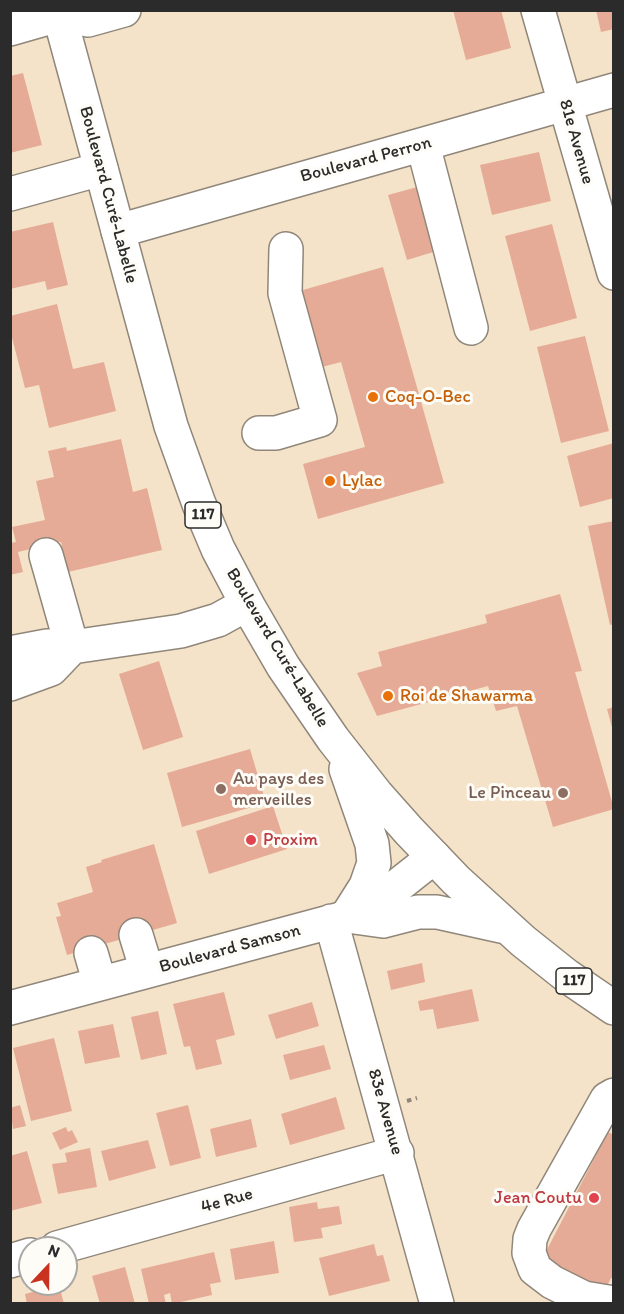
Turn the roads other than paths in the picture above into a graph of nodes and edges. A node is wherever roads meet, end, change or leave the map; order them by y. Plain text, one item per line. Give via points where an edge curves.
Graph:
1 (124, 10) edge
2 (538, 10) edge
3 (59, 13) edge
4 (10, 28) edge
5 (614, 90) edge
6 (565, 104) junction
7 (423, 145) junction
8 (101, 169) junction
9 (10, 194) edge
10 (118, 231) junction
11 (286, 249) dead end
12 (614, 273) edge
13 (471, 328) dead end
14 (259, 433) dead end
15 (46, 555) dead end
16 (246, 604) junction
17 (72, 647) junction
18 (10, 653) edge
19 (10, 684) edge
20 (339, 747) junction
21 (434, 857) junction
22 (339, 919) junction
23 (507, 927) junction
24 (136, 935) dead end
25 (147, 971) junction
26 (10, 1008) edge
27 (614, 1008) edge
28 (614, 1095) edge
29 (397, 1153) junction
30 (78, 1242) edge
31 (614, 1303) edge
32 (437, 1304) edge

1 - 3 street via 88,20
2 - 6 street, 81e Avenue
3 - 4 street
3 - 8 street, Boulevard Curé-Labelle / 117
5 - 6 street, Boulevard Perron
6 - 7 street, Boulevard Perron
6 - 12 street, 81e Avenue
7 - 10 street, Boulevard Perron
7 - 13 street
8 - 9 street
8 - 10 street, Boulevard Curé-Labelle / 117
10 - 16 street, Boulevard Curé-Labelle / 117 via 184,468
11 - 14 street via 285,293 320,420 276,433
15 - 17 street
16 - 17 street via 218,620 181,631
16 - 20 street, Boulevard Curé-Labelle / 117
17 - 18 street via 47,646
17 - 19 street via 51,669
20 - 21 street, Boulevard Curé-Labelle / 117
20 - 22 street via 374,856 371,878
21 - 22 street, Boulevard Samson via 382,898
21 - 23 street, Boulevard Curé-Labelle / 117
22 - 23 street via 383,921 418,912 437,912
22 - 25 street, Boulevard Samson
22 - 29 street, 83e Avenue
23 - 27 street, Boulevard Curé-Labelle / 117
24 - 25 street
25 - 26 street, Boulevard Samson via 95,968
28 - 31 street via 607,1099 534,1229 529,1252 535,1269 552,1282 584,1298
29 - 30 street, 4e Rue
29 - 32 street, 83e Avenue

